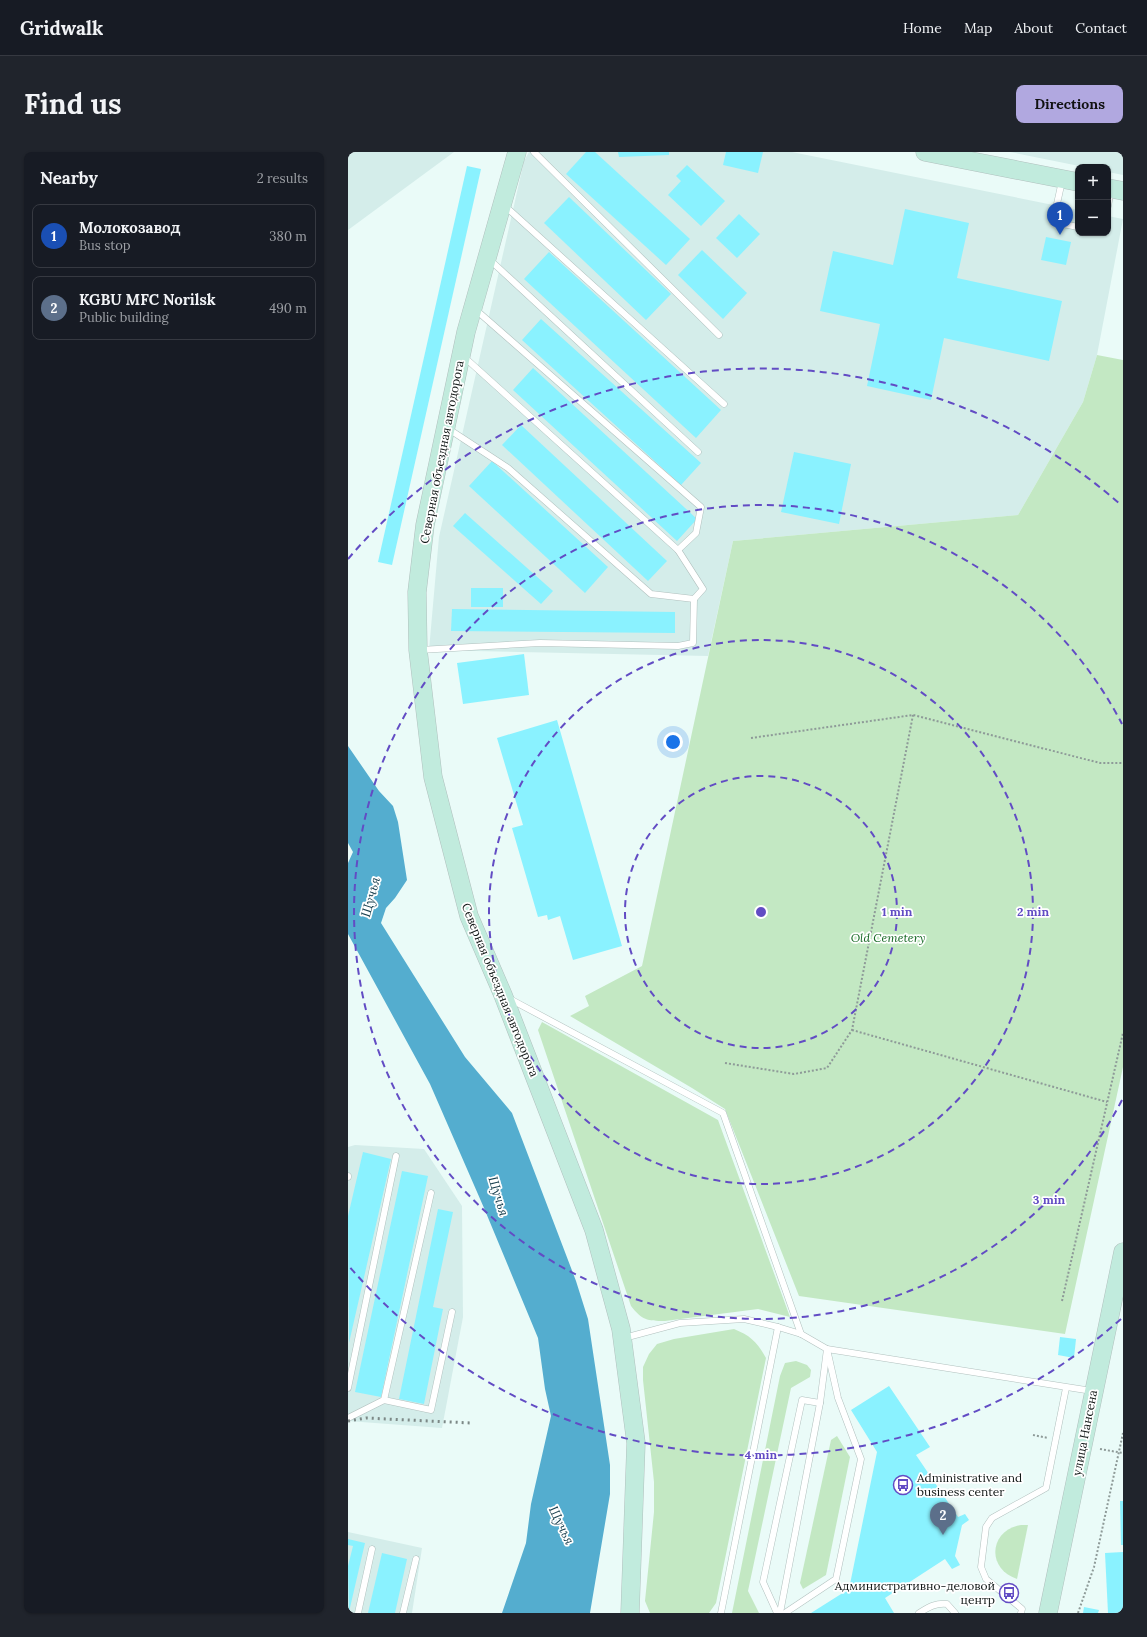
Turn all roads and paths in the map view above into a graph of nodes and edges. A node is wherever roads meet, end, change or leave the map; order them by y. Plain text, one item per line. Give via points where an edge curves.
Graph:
1 (517, 152) edge
2 (534, 152) edge
3 (925, 152) edge
4 (1070, 181) edge
5 (502, 204) junction
6 (1075, 226) edge
7 (487, 258) junction
8 (473, 307) junction
9 (719, 335) dead end
10 (461, 354) junction
11 (724, 404) dead end
12 (446, 427) junction
13 (698, 452) dead end
14 (678, 550) junction
15 (694, 599) junction
16 (418, 650) junction
17 (913, 715) junction
18 (750, 738) dead end
19 (1123, 763) edge
20 (503, 995) junction
21 (852, 1030) junction
22 (1123, 1033) edge
23 (725, 1063) dead end
24 (1107, 1102) junction
25 (396, 1156) dead end
26 (431, 1193) dead end
27 (1123, 1252) edge
28 (1062, 1302) dead end
29 (452, 1312) dead end
30 (778, 1327) junction
31 (801, 1334) junction
32 (622, 1338) junction
33 (827, 1349) junction
34 (348, 1388) edge
35 (1066, 1388) junction
36 (1093, 1392) junction
37 (384, 1400) junction
38 (820, 1403) junction
39 (348, 1418) edge
40 (1123, 1433) edge
41 (1100, 1449) dead end
42 (1119, 1453) junction
43 (1123, 1454) edge
44 (372, 1549) dead end
45 (416, 1559) dead end
46 (358, 1613) edge
47 (403, 1613) edge
48 (630, 1613) edge
49 (721, 1613) edge
50 (778, 1613) edge
51 (785, 1613) edge
52 (919, 1613) edge
53 (954, 1613) edge
54 (1021, 1613) edge
55 (1048, 1613) edge
56 (1078, 1613) edge

1 - 5 street, Северная объездная автодорога
2 - 9 lane
3 - 4 street
4 - 6 lane via 1054,222
5 - 7 street, Северная объездная автодорога
5 - 11 lane
7 - 8 street, Северная объездная автодорога
7 - 13 lane
8 - 10 street, Северная объездная автодорога
8 - 14 lane via 701,507 696,533
10 - 12 street, Северная объездная автодорога
10 - 14 lane
12 - 15 lane via 508,468 651,594
12 - 16 street, Северная объездная автодорога via 425,525 417,592
14 - 15 lane via 703,589
15 - 16 lane via 693,644 678,646 540,643
16 - 20 street, Северная объездная автодорога via 433,777 468,916
17 - 18 path
17 - 19 path via 1100,763
17 - 21 path
20 - 31 lane via 723,1113
20 - 32 street, Северная объездная автодорога via 594,1230
21 - 23 path via 826,1068 794,1074
21 - 24 path
22 - 24 path
24 - 28 path
25 - 34 lane
26 - 37 lane
27 - 36 street, улица Нансена
29 - 37 lane via 430,1410
30 - 31 lane
30 - 32 lane via 744,1320 680,1323
30 - 49 lane
31 - 33 lane
32 - 48 street, Северная объездная автодорога via 636,1443
33 - 35 lane
33 - 38 lane
33 - 51 lane via 838,1398 861,1459 836,1579
35 - 36 lane
35 - 54 lane via 1046,1488 992,1518 986,1527 981,1567 986,1579 1022,1609
36 - 55 street, улица Нансена
37 - 39 lane
38 - 50 lane
38 - 50 lane via 802,1400 763,1582
40 - 42 path
41 - 42 path
42 - 43 path
42 - 56 path via 1094,1567
44 - 46 lane
45 - 47 lane
52 - 53 lane via 930,1606 947,1604

